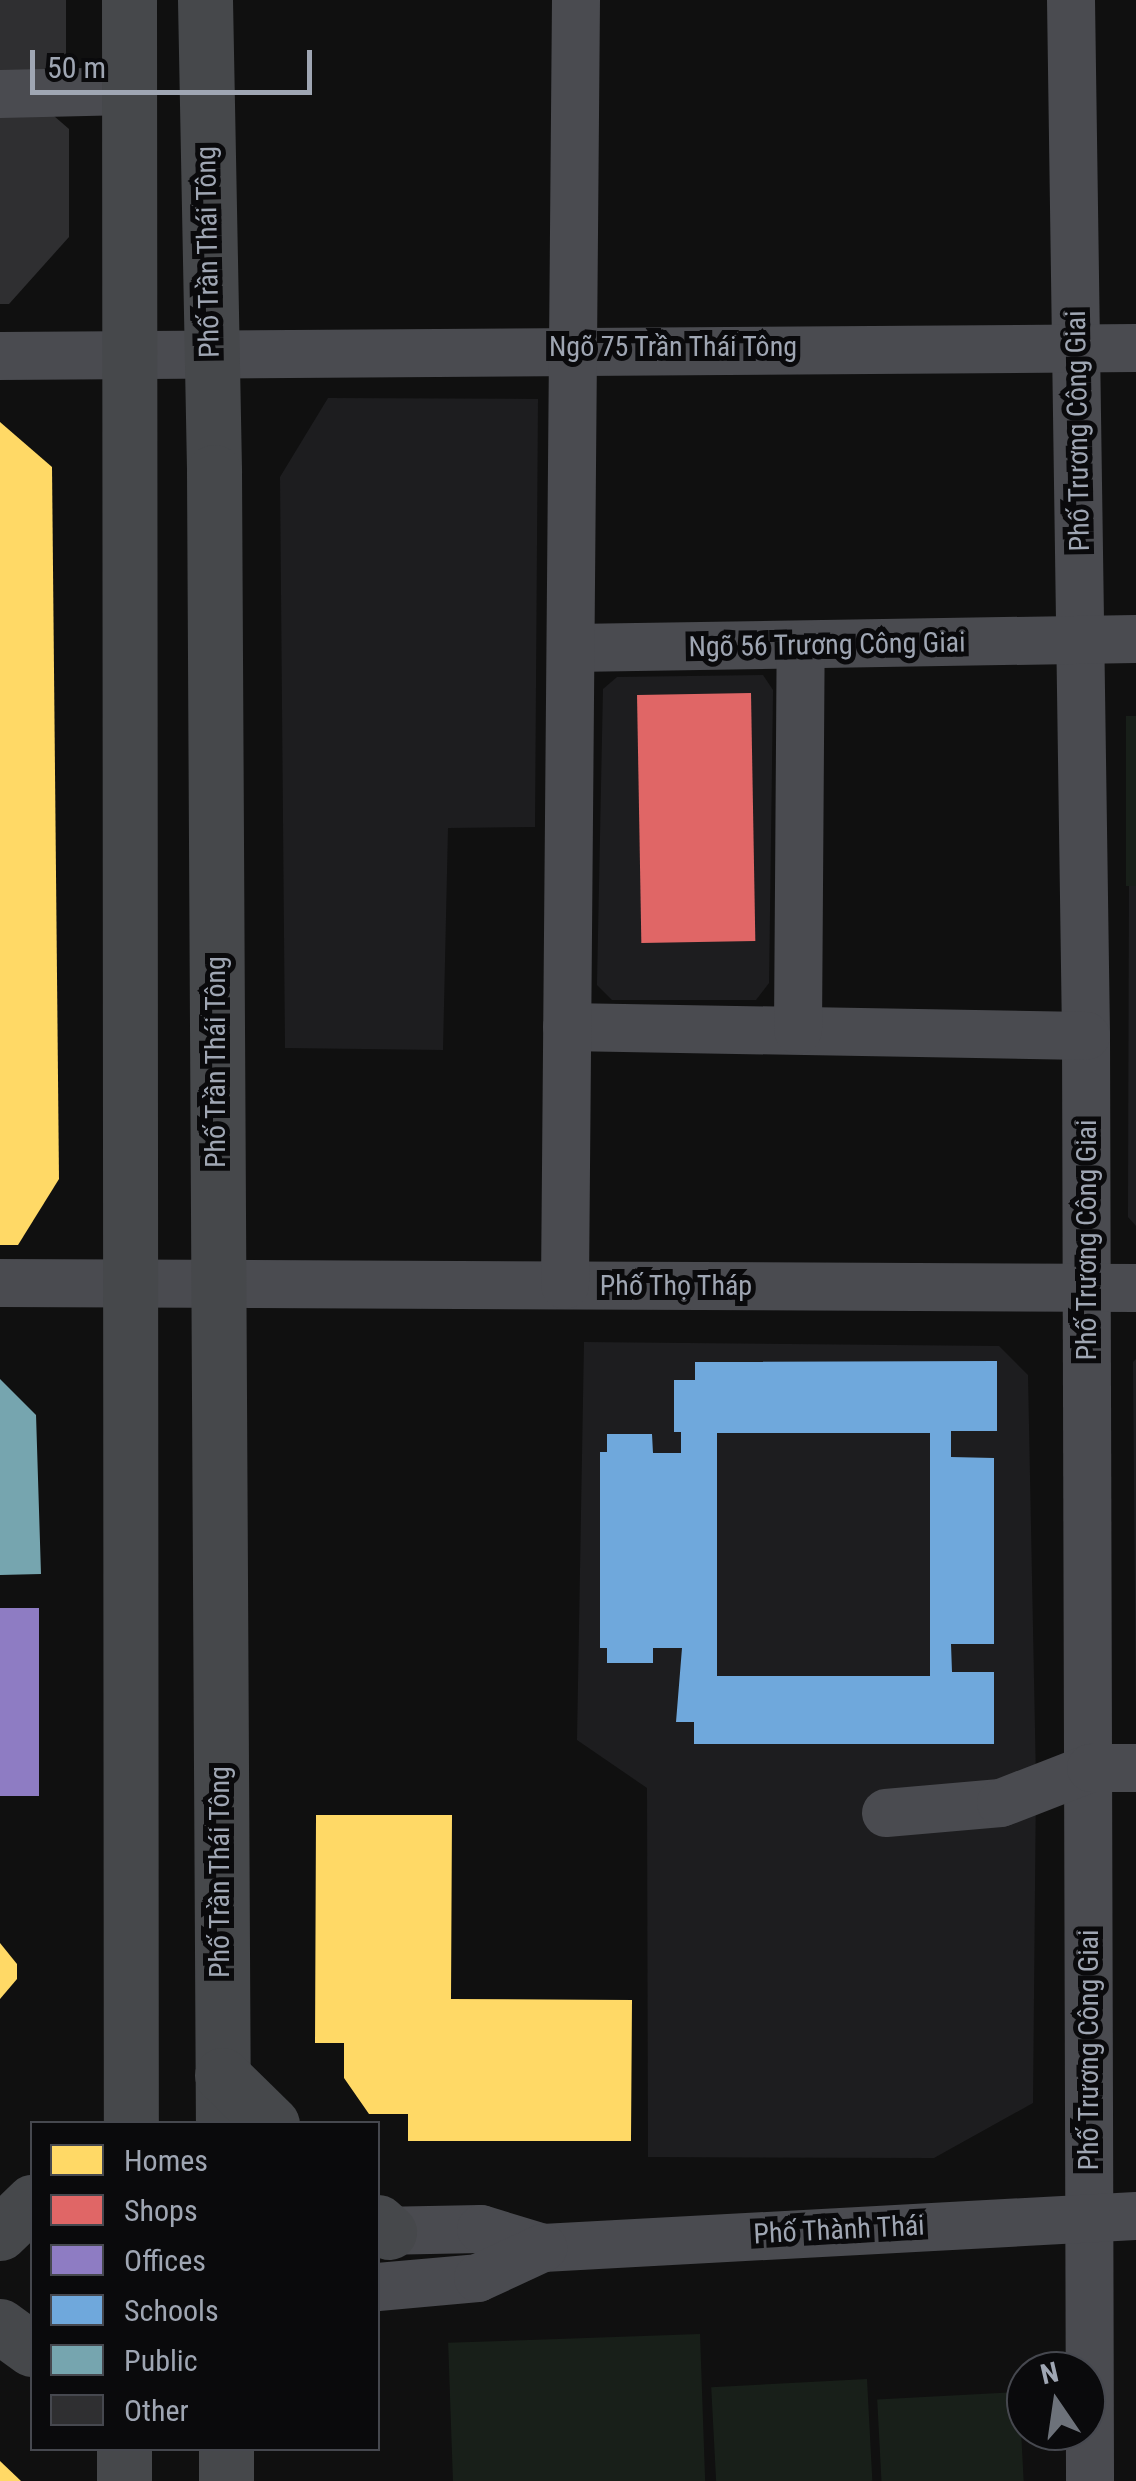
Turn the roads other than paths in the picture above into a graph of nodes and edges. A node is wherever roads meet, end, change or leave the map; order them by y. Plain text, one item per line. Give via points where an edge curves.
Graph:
1 (129, 0) edge
2 (205, 0) edge
3 (576, 0) edge
4 (1071, 0) edge
5 (130, 91) junction
6 (0, 94) edge
7 (573, 348) junction
8 (1076, 348) junction
9 (1136, 348) edge
10 (209, 350) junction
11 (0, 356) edge
12 (130, 356) junction
13 (1081, 638) junction
14 (1136, 638) edge
15 (801, 646) junction
16 (573, 648) junction
17 (567, 1026) junction
18 (798, 1030) junction
19 (1086, 1036) junction
20 (0, 1284) edge
21 (131, 1284) junction
22 (216, 1286) junction
23 (565, 1286) junction
24 (1087, 1288) junction
25 (1136, 1288) edge
26 (1113, 1768) edge
27 (886, 1813) dead end
28 (223, 2100) edge
29 (125, 2115) edge
30 (266, 2121) edge
31 (30, 2204) edge
32 (1136, 2216) edge
33 (1089, 2217) junction
34 (381, 2228) edge
35 (0, 2234) edge
36 (30, 2248) edge
37 (543, 2248) junction
38 (0, 2253) edge
39 (380, 2287) edge
40 (30, 2311) edge
41 (0, 2312) edge
42 (0, 2326) edge
43 (30, 2348) edge
44 (1090, 2481) edge

1 - 5 main road
2 - 10 main road, Phố Trần Thái Tông
3 - 7 street
4 - 8 street, Phố Trương Công Giai
5 - 6 street
5 - 12 main road
7 - 8 street, Ngõ 75 Trần Thái Tông
7 - 10 street, Ngõ 75 Trần Thái Tông
7 - 16 street
8 - 9 street, Ngõ 75 Trần Thái Tông
8 - 13 street, Phố Trương Công Giai
10 - 12 street, Ngõ 75 Trần Thái Tông
10 - 22 main road, Phố Trần Thái Tông
11 - 12 street, Ngõ 75 Trần Thái Tông
12 - 21 main road
13 - 14 street, Ngõ 56 Trương Công Giai
13 - 15 street, Ngõ 56 Trương Công Giai
13 - 19 street, Phố Trương Công Giai
15 - 16 street, Ngõ 56 Trương Công Giai
15 - 18 street
16 - 17 street
17 - 18 street
17 - 23 street
18 - 19 street
19 - 24 street, Phố Trương Công Giai
20 - 21 street, Phố Thọ Tháp
21 - 22 street, Phố Thọ Tháp
21 - 29 main road
22 - 23 street, Phố Thọ Tháp
22 - 28 main road, Phố Trần Thái Tông
23 - 24 street, Phố Thọ Tháp
24 - 25 street, Phố Thọ Tháp
24 - 26 street, Phố Trương Công Giai
26 - 27 street via 1001,1803
26 - 33 street, Phố Trương Công Giai
28 - 30 main road
31 - 35 main road
32 - 33 street, Phố Thành Thái
33 - 37 street, Phố Thành Thái
33 - 44 street, Phố Trương Công Giai
34 - 37 street, Phố Thành Thái via 481,2229
36 - 38 street
37 - 39 street, Phố Thành Thái via 478,2278
40 - 41 street
42 - 43 main road

